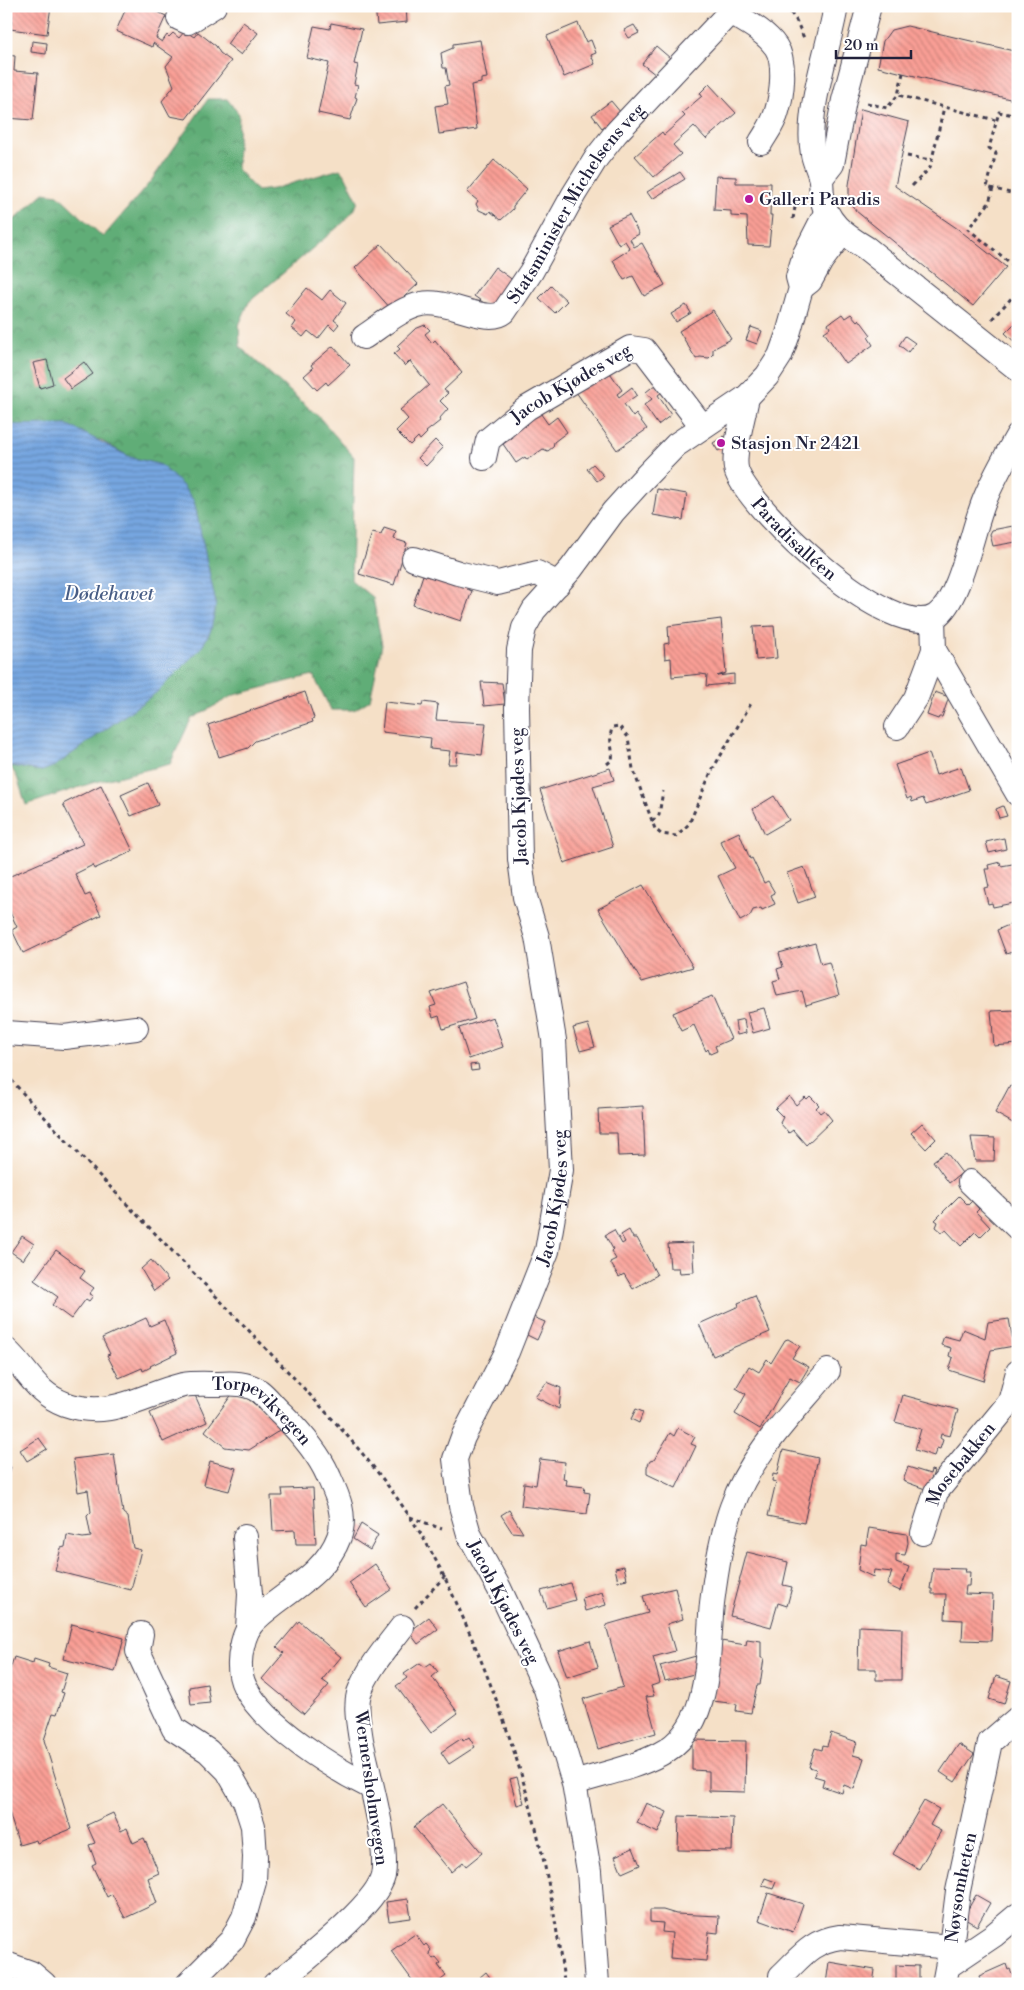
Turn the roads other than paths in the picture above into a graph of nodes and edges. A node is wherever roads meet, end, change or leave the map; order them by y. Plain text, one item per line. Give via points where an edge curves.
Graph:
1 (214, 6) edge
2 (836, 6) edge
3 (869, 6) edge
4 (732, 9) edge
5 (179, 18) dead end
6 (761, 142) dead end
7 (821, 178) junction
8 (826, 213) junction
9 (842, 233) junction
10 (801, 288) junction
11 (364, 337) dead end
12 (1018, 369) edge
13 (747, 397) junction
14 (702, 426) junction
15 (1018, 435) edge
16 (484, 458) dead end
17 (414, 559) dead end
18 (558, 584) junction
19 (933, 618) junction
20 (934, 650) junction
21 (897, 727) dead end
22 (1018, 794) edge
23 (136, 1028) dead end
24 (6, 1033) edge
25 (970, 1182) dead end
26 (1018, 1228) edge
27 (6, 1350) edge
28 (828, 1371) dead end
29 (1018, 1372) edge
30 (923, 1533) dead end
31 (244, 1537) dead end
32 (402, 1627) road end
33 (248, 1628) junction
34 (141, 1634) dead end
35 (1018, 1718) edge
36 (574, 1783) junction
37 (371, 1787) junction
38 (1018, 1915) edge
39 (6, 1964) edge
40 (948, 1966) edge
41 (781, 1976) dead end
42 (44, 1984) edge
43 (188, 1984) edge
44 (275, 1984) edge
45 (597, 1984) edge

1 - 5 street via 194,20 188,22
2 - 7 street via 813,123 813,153
3 - 7 street via 844,100 832,164
4 - 6 street via 765,34 780,55 777,111
4 - 11 street, Statsminister Michelsens veg via 597,157 531,272 499,317 491,318 448,305 422,303
7 - 8 street
8 - 9 street
8 - 10 street, Jacob Kjødes veg via 805,254 798,277
9 - 10 street, Jacob Kjødes veg via 810,281
9 - 12 street via 876,248
10 - 13 street, Jacob Kjødes veg via 780,356
13 - 14 street, Jacob Kjødes veg
13 - 19 street, Paradisalléen via 737,450 737,471 778,528 816,563 867,598 904,619
14 - 16 street, Jacob Kjødes veg via 644,350 630,348 527,408 488,440
14 - 18 street, Jacob Kjødes veg via 676,445 642,480
15 - 19 street via 984,500 956,590 948,604
17 - 18 street via 498,583 537,573
18 - 36 street, Jacob Kjødes veg via 534,610 524,628 519,650 517,708 520,859 554,1040 561,1170 547,1251 507,1352 463,1437 456,1459 461,1506 469,1534 499,1588 546,1689
19 - 20 street
20 - 21 street via 916,698
20 - 22 street
23 - 24 street via 64,1037
25 - 26 street
27 - 33 street, Torpevikvegen via 33,1384 66,1404 98,1410 121,1407 184,1385 232,1383 259,1391 287,1419 327,1472 342,1510 342,1524 339,1538 314,1572
28 - 36 street via 757,1458 731,1508 716,1572 702,1698 683,1736 662,1754
29 - 30 street, Mosebakken via 1010,1402 936,1492
31 - 33 street, Torpevikvegen via 250,1594
32 - 37 street, Wernersholmvegen via 377,1660 359,1694 358,1722
33 - 37 street, Torpevikvegen via 240,1660 246,1689 287,1734
34 - 43 street via 138,1651 174,1728 208,1751 228,1771 253,1826 254,1882 244,1917 232,1940
35 - 40 street, Nøysomheten via 990,1742 958,1891
36 - 45 street, Jacob Kjødes veg via 589,1871
37 - 44 street, Wernersholmvegen via 385,1858 380,1885 318,1951
38 - 40 street
39 - 42 street via 19,1968
40 - 41 street, Nøysomheten via 840,1937 815,1944

